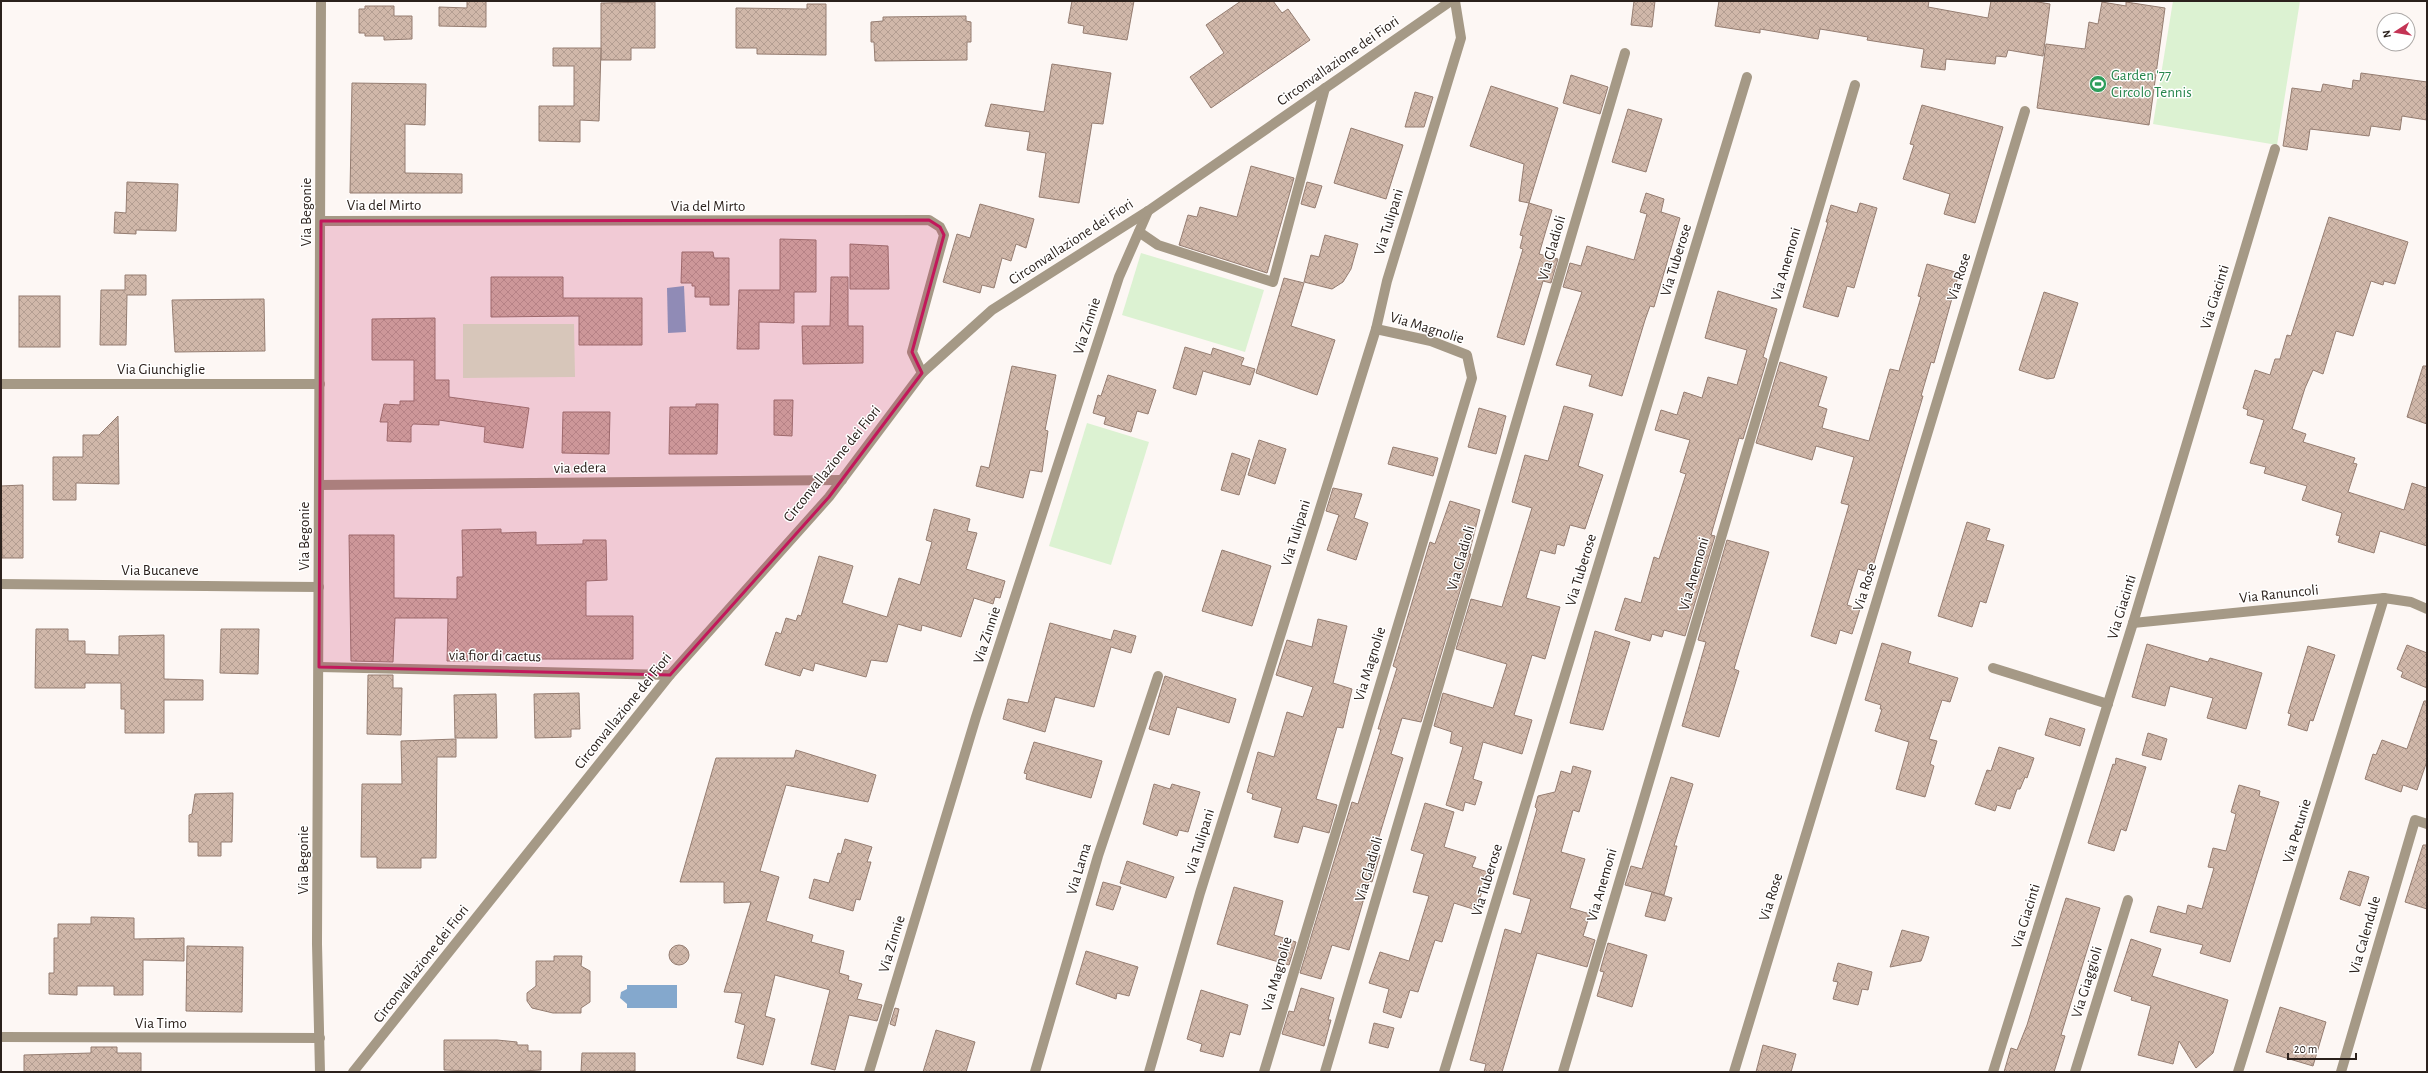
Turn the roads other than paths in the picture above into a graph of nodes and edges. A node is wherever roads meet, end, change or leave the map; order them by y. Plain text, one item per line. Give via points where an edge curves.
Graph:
1 (321, 1) edge
2 (1450, 1) edge
3 (1455, 1) edge
4 (1625, 53) dead end
5 (1747, 77) dead end
6 (1855, 85) dead end
7 (1325, 88) junction
8 (2025, 111) dead end
9 (2275, 150) dead end
10 (1148, 211) junction
11 (321, 221) junction
12 (1139, 232) junction
13 (1376, 328) junction
14 (922, 373) junction
15 (1, 384) edge
16 (320, 384) junction
17 (842, 480) junction
18 (320, 485) junction
19 (1, 584) edge
20 (319, 587) junction
21 (2384, 598) junction
22 (2427, 609) edge
23 (2133, 623) junction
24 (319, 667) junction
25 (1993, 668) dead end
26 (670, 675) junction
27 (1158, 676) dead end
28 (2108, 704) junction
29 (2427, 824) edge
30 (2128, 900) dead end
31 (1, 1037) edge
32 (320, 1038) junction
33 (320, 1072) edge
34 (353, 1072) edge
35 (869, 1072) edge
36 (1035, 1072) edge
37 (1149, 1072) edge
38 (1264, 1072) edge
39 (1325, 1072) edge
40 (1444, 1072) edge
41 (1563, 1072) edge
42 (1734, 1072) edge
43 (1993, 1072) edge
44 (2075, 1072) edge
45 (2238, 1072) edge
46 (2341, 1072) edge

1 - 11 street, Via Begonie
2 - 7 street, Circonvallazione dei Fiori
3 - 13 street, Via Tulipani via 1461,38 1387,281
4 - 39 street, Via Gladioli
5 - 40 street, Via Tuberose
6 - 41 street, Via Anemoni
7 - 10 street, Circonvallazione dei Fiori
7 - 12 street via 1273,282 1158,245
8 - 42 street, Via Rose
9 - 23 street, Via Giacinti
10 - 12 street, Via Zinnie
10 - 14 street, Circonvallazione dei Fiori via 992,310
11 - 14 street, Via del Mirto via 929,220 940,226 944,236 912,352
11 - 16 street, Via Begonie
12 - 35 street, Via Zinnie via 1119,276 979,709
13 - 37 street, Via Tulipani via 1200,893
13 - 38 street, Via Magnolie via 1431,342 1467,356 1472,378
14 - 17 street, Circonvallazione dei Fiori
15 - 16 street, Via Giunchiglie
16 - 18 street, Via Begonie
17 - 18 street, via edera
17 - 26 street, Circonvallazione dei Fiori
18 - 20 street, Via Begonie
19 - 20 street, Via Bucaneve
20 - 24 street, Via Begonie
21 - 22 street, Via Ranuncoli via 2411,602
21 - 23 street, Via Ranuncoli
21 - 45 street, Via Petunie
23 - 28 street, Via Giacinti
24 - 26 street, via fior di cactus
24 - 32 street, Via Begonie via 317,944
25 - 28 street
26 - 34 street, Circonvallazione dei Fiori
27 - 36 street, Via Lama via 1098,856
28 - 43 street, Via Giacinti
29 - 46 street, Via Calendule via 2415,820
30 - 44 street, Via Giaggioli
31 - 32 street, Via Timo
32 - 33 street, Via Begonie

